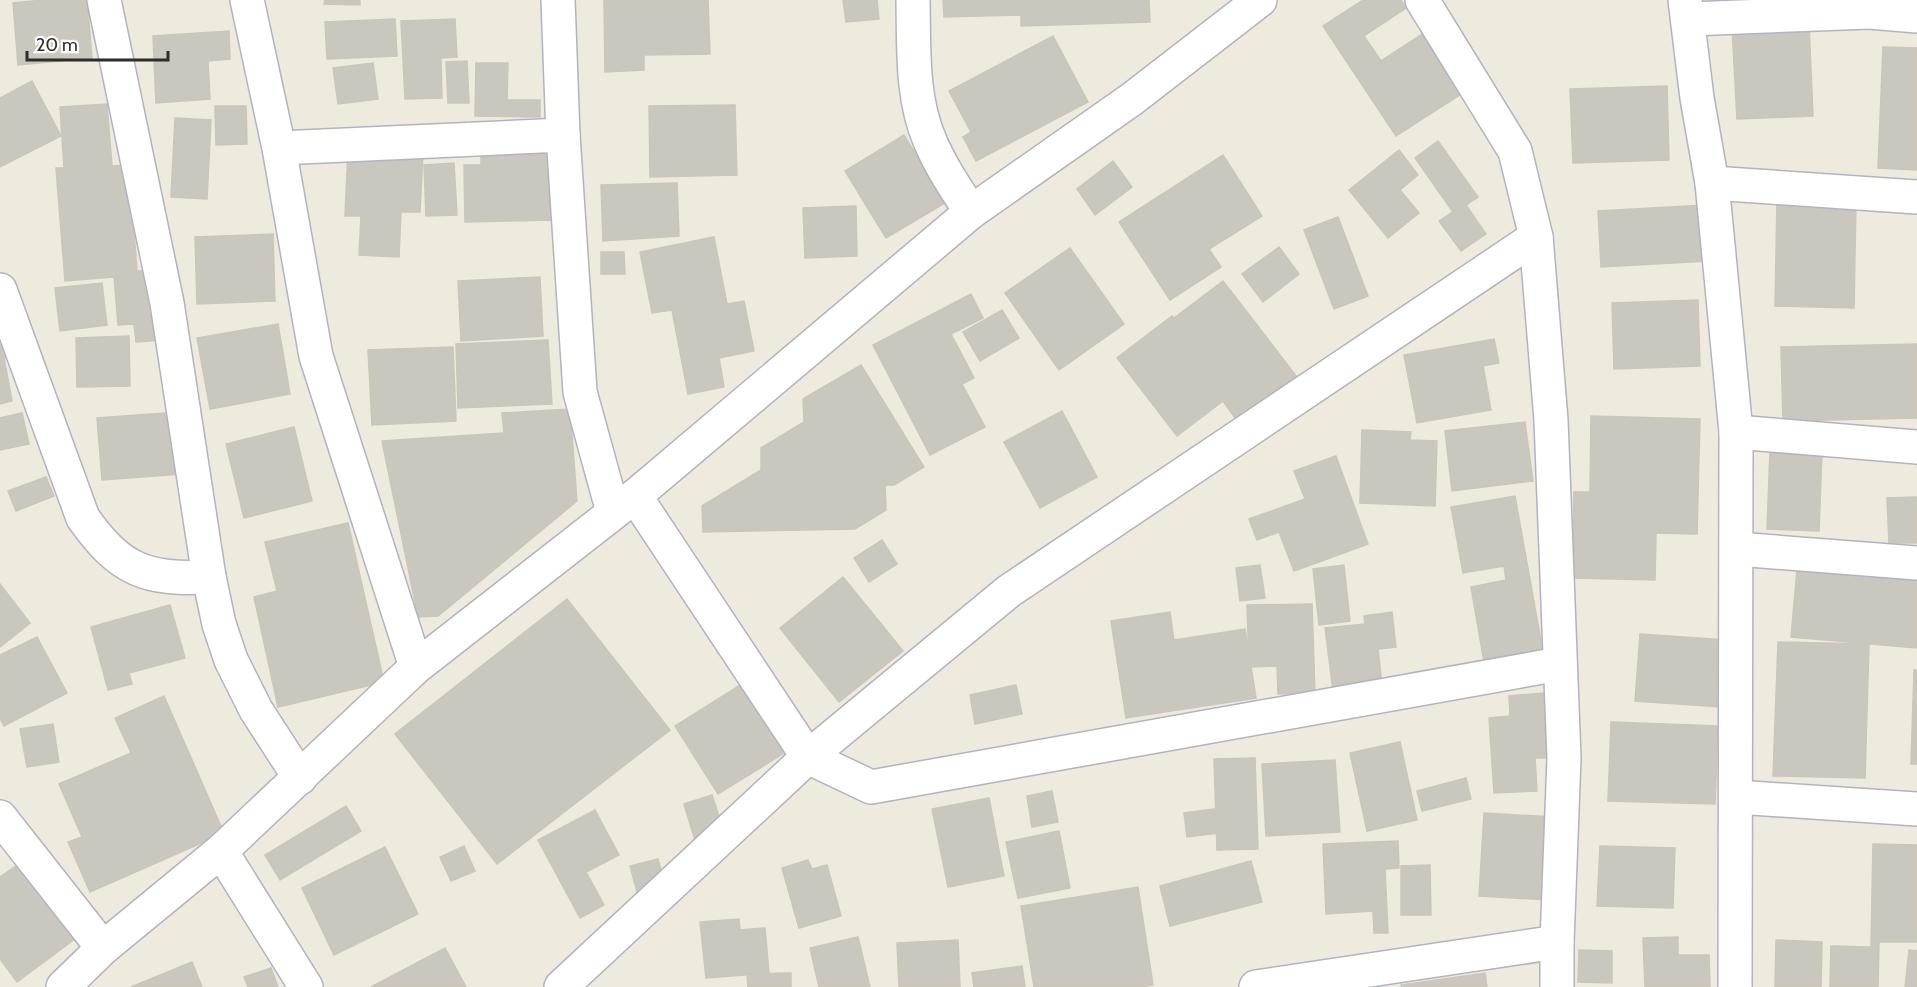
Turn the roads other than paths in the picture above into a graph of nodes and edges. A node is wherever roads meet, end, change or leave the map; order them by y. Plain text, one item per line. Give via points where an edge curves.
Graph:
1 (104, 0) edge
2 (247, 0) edge
3 (558, 0) edge
4 (913, 0) edge
5 (1260, 0) edge
6 (1422, 0) edge
7 (1687, 9) edge
8 (1917, 16) edge
9 (563, 135) junction
10 (279, 148) junction
11 (1712, 183) junction
12 (1917, 197) edge
13 (971, 212) junction
14 (1536, 237) junction
15 (0, 290) edge
16 (1736, 432) junction
17 (1917, 447) edge
18 (624, 504) junction
19 (1737, 549) junction
20 (1917, 563) edge
21 (208, 577) junction
22 (1559, 664) junction
23 (416, 668) junction
24 (808, 757) junction
25 (300, 778) junction
26 (1736, 797) junction
27 (1917, 809) edge
28 (0, 818) edge
29 (221, 851) junction
30 (1557, 942) junction
31 (103, 948) junction
32 (63, 987) edge
33 (306, 987) edge
34 (561, 987) edge
35 (1256, 987) edge
36 (1557, 987) edge
37 (1735, 987) edge

1 - 21 street via 167,303
2 - 10 street
3 - 9 street
4 - 13 street via 919,106 943,169
5 - 13 street via 1132,99
6 - 14 street via 1515,151
7 - 8 street
7 - 11 street
9 - 10 street
9 - 18 street via 580,392
10 - 23 street via 316,356
11 - 12 street
11 - 16 street
13 - 18 street
14 - 22 street via 1551,420
14 - 24 street via 1009,591
15 - 21 street via 83,518 100,542 122,561 151,575 177,579
16 - 17 street
16 - 19 street
18 - 23 street
18 - 24 street
19 - 20 street
19 - 26 street
21 - 25 street via 231,660 256,710
22 - 24 street via 871,787
22 - 30 street via 1564,758
23 - 25 street
24 - 34 street
25 - 29 street
26 - 27 street
26 - 37 street
28 - 31 street
29 - 31 street
29 - 33 street
30 - 35 street
30 - 36 street
31 - 32 street

